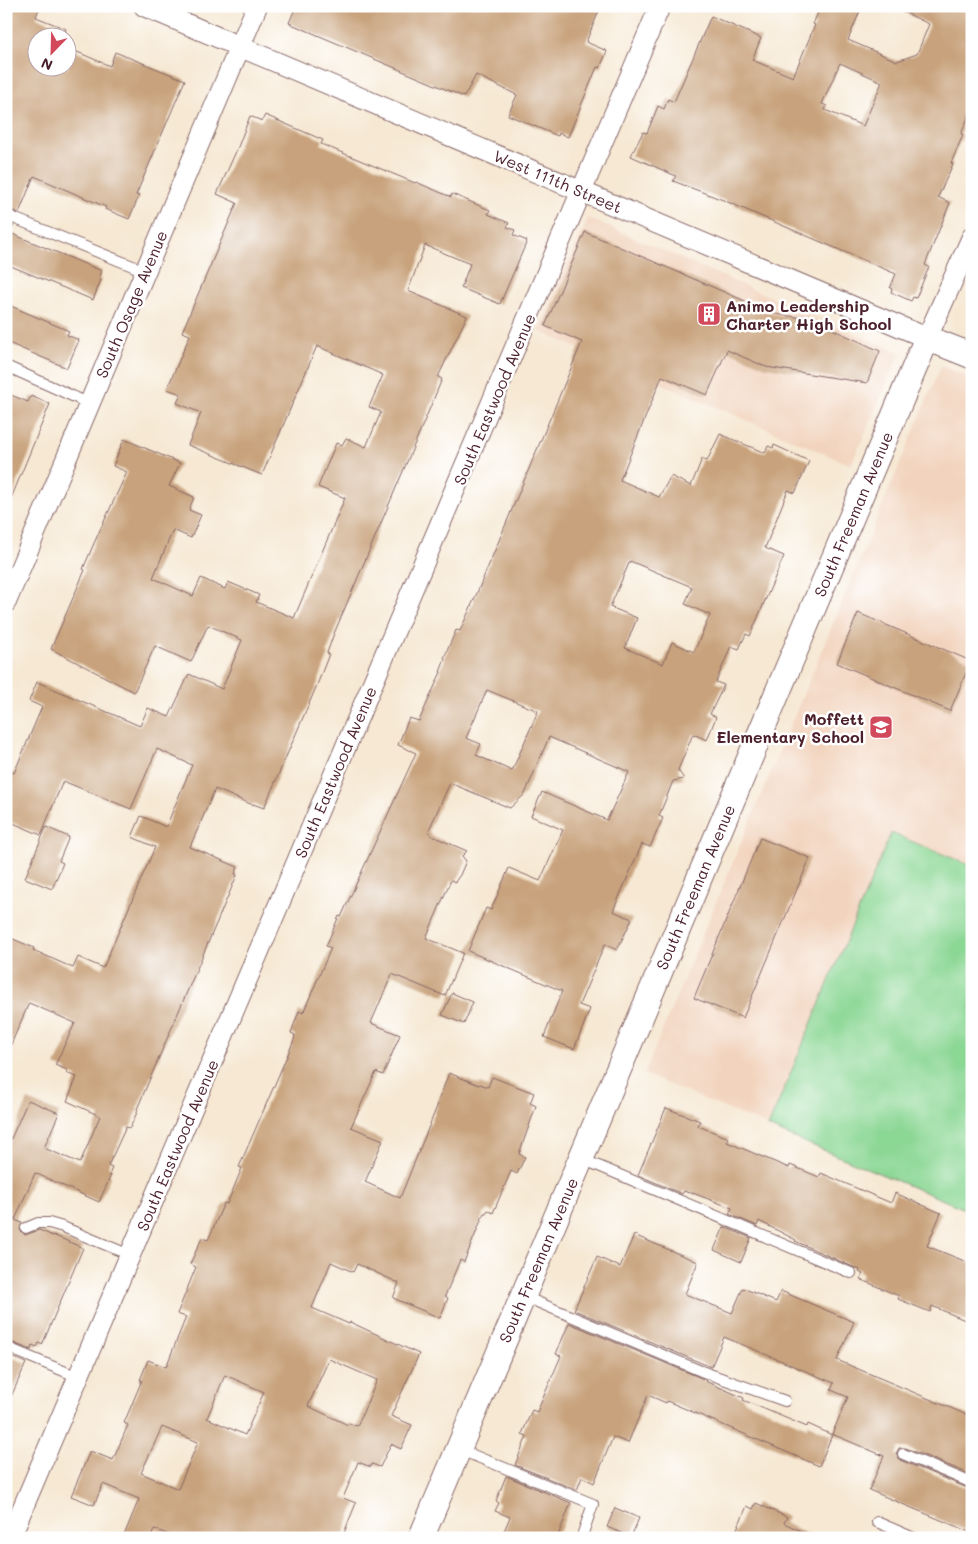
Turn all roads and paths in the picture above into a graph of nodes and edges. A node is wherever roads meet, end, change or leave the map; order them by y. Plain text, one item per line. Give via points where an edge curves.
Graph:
1 (144, 6) edge
2 (257, 6) edge
3 (660, 6) edge
4 (240, 47) junction
5 (582, 191) junction
6 (6, 215) edge
7 (972, 237) edge
8 (145, 271) junction
9 (927, 338) junction
10 (972, 356) edge
11 (6, 366) edge
12 (90, 404) junction
13 (6, 602) edge
14 (581, 1158) junction
15 (26, 1228) dead end
16 (130, 1255) junction
17 (851, 1273) dead end
18 (523, 1296) junction
19 (6, 1347) edge
20 (78, 1377) junction
21 (785, 1401) dead end
22 (458, 1449) junction
23 (903, 1454) dead end
24 (972, 1483) edge
25 (877, 1522) dead end
26 (583, 1533) dead end
27 (10, 1538) edge
28 (421, 1538) edge
29 (914, 1538) edge

1 - 4 street, West 111th Street
2 - 4 street, South Osage Avenue
3 - 5 street, South Eastwood Avenue
4 - 5 street, West 111th Street
4 - 8 street, South Osage Avenue
5 - 9 street, West 111th Street
5 - 16 street, South Eastwood Avenue
6 - 8 lane
7 - 9 street, South Freeman Avenue
8 - 12 street, South Osage Avenue
9 - 10 street, West 111th Street
9 - 14 street, South Freeman Avenue
11 - 12 lane
12 - 13 street, South Osage Avenue
14 - 17 lane
14 - 18 street, South Freeman Avenue
15 - 16 lane via 38,1222 49,1222
16 - 20 street, South Eastwood Avenue
18 - 21 lane via 701,1372
18 - 22 street, South Freeman Avenue
19 - 20 lane
20 - 27 street, South Eastwood Avenue
22 - 26 lane via 593,1504
22 - 28 street, South Freeman Avenue
23 - 24 lane
25 - 29 lane

